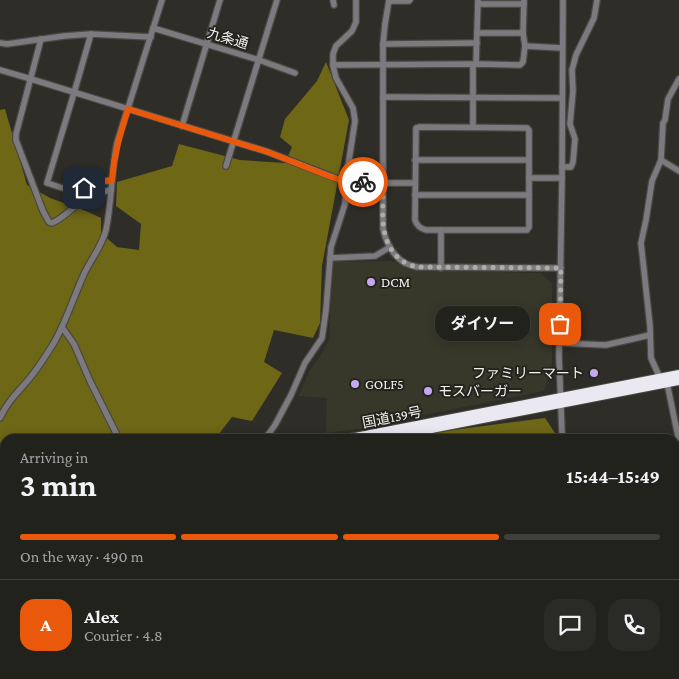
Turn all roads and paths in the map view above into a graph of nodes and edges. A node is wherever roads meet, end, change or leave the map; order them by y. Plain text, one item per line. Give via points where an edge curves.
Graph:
1 (162, 0) edge
2 (220, 0) edge
3 (277, 0) edge
4 (356, 0) edge
5 (389, 0) edge
6 (410, 0) edge
7 (563, 0) edge
8 (597, 0) edge
9 (478, 2) edge
10 (524, 2) edge
11 (153, 28) junction
12 (477, 33) junction
13 (523, 33) junction
14 (91, 34) junction
15 (151, 37) junction
16 (41, 39) junction
17 (0, 43) edge
18 (477, 43) junction
19 (207, 44) junction
20 (383, 44) junction
21 (525, 46) junction
22 (562, 48) junction
23 (259, 60) junction
24 (333, 65) junction
25 (383, 65) junction
26 (475, 65) junction
27 (0, 70) edge
28 (295, 73) dead end
29 (31, 79) junction
30 (679, 79) edge
31 (74, 93) junction
32 (383, 97) junction
33 (473, 98) junction
34 (562, 98) junction
35 (128, 109) junction
36 (182, 126) junction
37 (473, 127) junction
38 (234, 142) junction
39 (415, 160) junction
40 (529, 160) junction
41 (661, 160) junction
42 (226, 166) dead end
43 (562, 167) junction
44 (679, 171) edge
45 (529, 178) junction
46 (562, 178) junction
47 (112, 180) junction
48 (346, 182) junction
49 (383, 182) junction
50 (415, 184) junction
51 (111, 190) junction
52 (415, 195) junction
53 (529, 195) junction
54 (442, 230) junction
55 (390, 247) junction
56 (330, 258) junction
57 (442, 268) junction
58 (561, 268) junction
59 (62, 327) junction
60 (650, 335) junction
61 (560, 343) junction
62 (679, 374) edge
63 (663, 380) junction
64 (679, 381) edge
65 (561, 400) junction
66 (0, 418) edge
67 (116, 434) edge
68 (269, 434) edge
69 (373, 434) edge
70 (403, 434) edge
71 (562, 434) edge
72 (677, 434) edge

1 - 11 street
2 - 19 street
3 - 23 street
4 - 24 street via 356,22 352,31 336,46
5 - 6 street
5 - 20 street
7 - 22 street
8 - 43 street via 594,18 572,70 570,124 575,139 574,162 572,167
9 - 10 street
9 - 12 street
10 - 13 street
11 - 15 street
11 - 19 street, 九条通
12 - 13 street
12 - 18 street
13 - 21 street
14 - 15 street
14 - 16 street
14 - 31 street
15 - 35 street
16 - 17 street
16 - 29 street
18 - 20 street
18 - 26 street
19 - 23 street, 九条通
19 - 36 street
20 - 25 street
21 - 22 street
21 - 26 street via 524,62 520,65
22 - 34 street
23 - 28 street, 九条通
23 - 38 street
24 - 25 street
24 - 48 street via 336,78 353,108 355,121
25 - 26 street
25 - 32 street
26 - 33 street
27 - 29 street
29 - 31 street
29 - 51 street via 16,140 49,222 55,222 89,197
30 - 41 street via 668,98
31 - 35 street
31 - 47 street via 47,183 75,192 93,183
32 - 33 street
32 - 49 street
33 - 34 street
33 - 37 street
34 - 43 street
35 - 36 street
35 - 47 street via 117,143
36 - 38 street
37 - 39 street via 416,128
37 - 40 street via 527,128
38 - 42 street
38 - 48 street
39 - 40 street
39 - 50 street
40 - 45 street
41 - 44 street
41 - 60 street via 652,181 641,243
43 - 46 street
45 - 46 street
45 - 53 street
46 - 58 street
47 - 51 street
48 - 49 street
48 - 56 street via 345,204
49 - 50 street
49 - 55 street via 383,229
50 - 52 street
51 - 59 street via 102,242 84,273
52 - 53 street
52 - 54 street via 417,225 426,230
53 - 54 street via 527,230
54 - 57 street
55 - 56 street via 375,256
55 - 57 street via 405,263
56 - 68 street via 322,338 305,363
57 - 58 street
58 - 61 street
59 - 66 street
59 - 67 street via 74,344
60 - 61 street via 606,345
60 - 63 street via 651,358
61 - 65 street
62 - 63 highway, 国道139号
63 - 64 highway, 国道139号
63 - 65 highway, 国道139号
63 - 72 street
65 - 69 highway, 国道139号
65 - 70 highway, 国道139号
65 - 71 street

